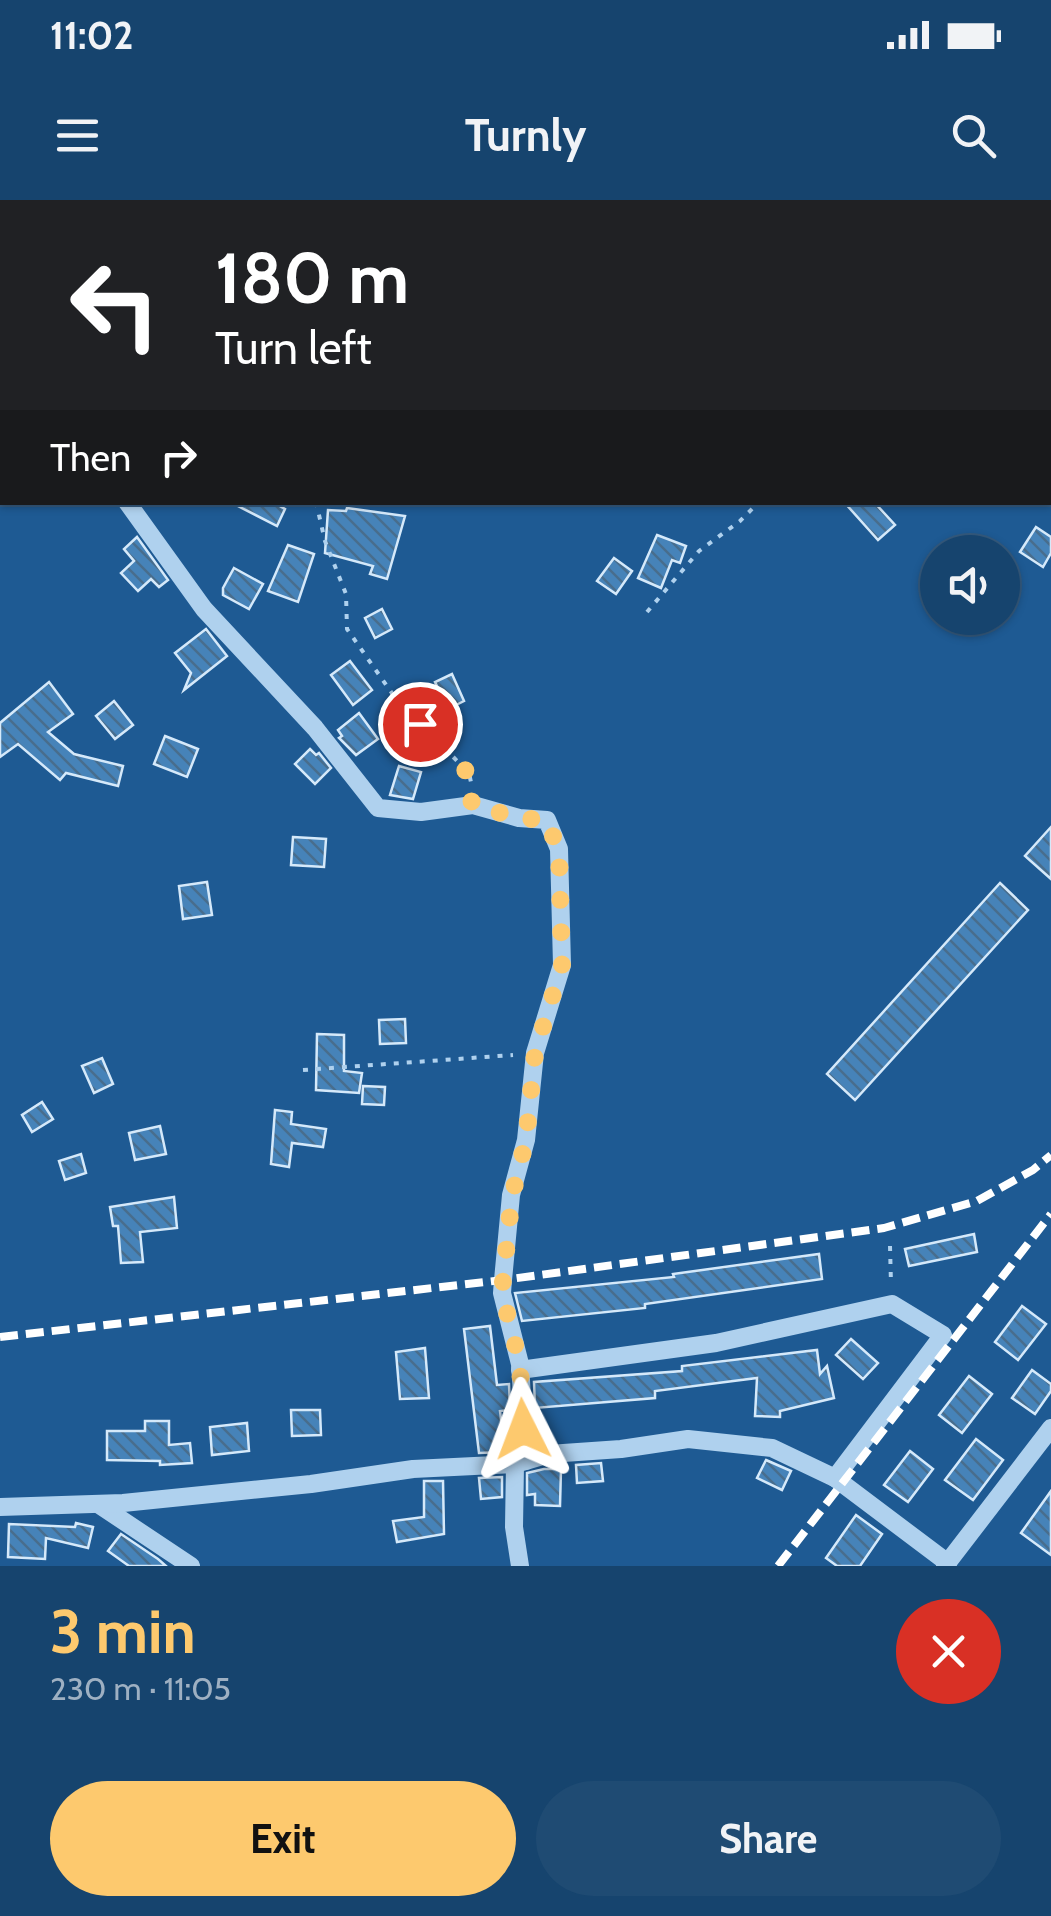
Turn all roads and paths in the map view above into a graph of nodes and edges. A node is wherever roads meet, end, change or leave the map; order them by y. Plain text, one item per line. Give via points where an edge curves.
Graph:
1 (130, 505) edge
2 (317, 505) edge
3 (755, 505) edge
4 (647, 612) dead end
5 (472, 805) junction
6 (535, 1053) junction
7 (303, 1070) dead end
8 (890, 1246) dead end
9 (892, 1304) junction
10 (520, 1370) junction
11 (1051, 1428) edge
12 (520, 1463) junction
13 (835, 1478) junction
14 (98, 1504) junction
15 (0, 1507) edge
16 (946, 1564) edge
17 (192, 1566) edge
18 (520, 1566) edge

1 - 5 street via 204,608 378,808 422,812
2 - 5 path via 346,594 347,629 396,699 468,773
3 - 4 path via 698,551
5 - 6 street via 546,820 559,850 562,965
6 - 7 path
6 - 10 street via 502,1293
8 - 9 path
9 - 10 street via 716,1344
9 - 13 street via 944,1335
10 - 12 street
11 - 16 street
12 - 13 street via 688,1439 772,1448
12 - 14 street
12 - 18 street via 514,1528
13 - 16 street
14 - 15 street
14 - 17 street

